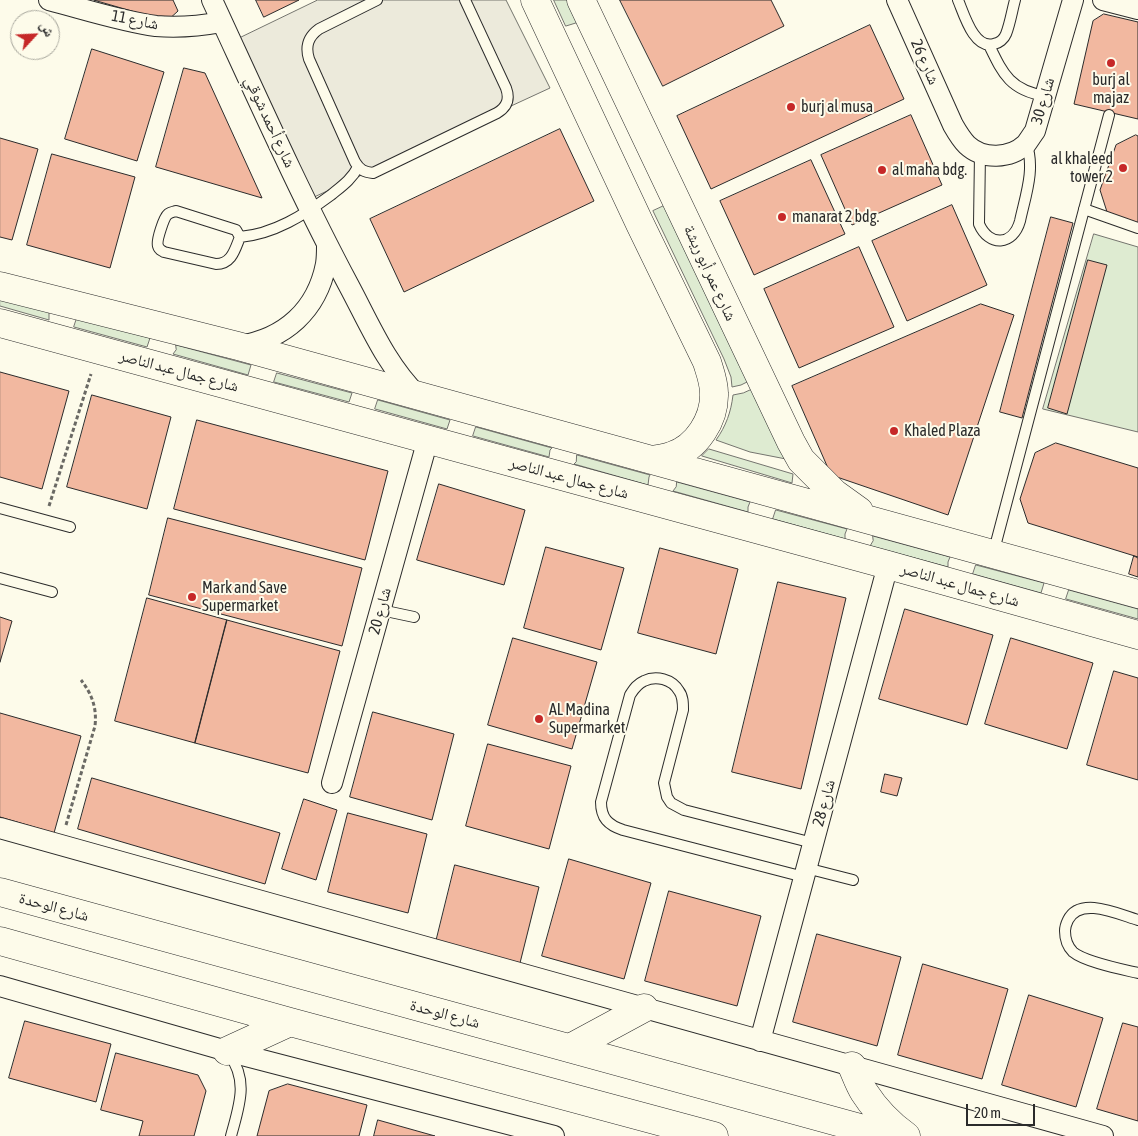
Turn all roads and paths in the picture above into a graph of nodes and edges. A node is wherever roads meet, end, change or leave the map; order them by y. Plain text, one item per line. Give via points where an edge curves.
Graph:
1 (49, 0) edge
2 (212, 0) edge
3 (378, 0) edge
4 (465, 0) edge
5 (535, 0) edge
6 (582, 0) edge
7 (897, 0) edge
8 (958, 0) edge
9 (1015, 0) edge
10 (1073, 0) edge
11 (1103, 0) edge
12 (1138, 9) edge
13 (222, 22) junction
14 (989, 45) junction
15 (564, 63) junction
16 (1045, 96) junction
17 (1109, 115) dead end
18 (1026, 143) junction
19 (980, 153) junction
20 (358, 167) junction
21 (664, 174) junction
22 (1084, 209) junction
23 (311, 210) junction
24 (1138, 228) edge
25 (240, 237) junction
26 (327, 245) junction
27 (0, 286) edge
28 (0, 323) edge
29 (238, 346) junction
30 (99, 350) junction
31 (418, 396) junction
32 (428, 439) junction
33 (652, 460) junction
34 (0, 508) edge
35 (45, 520) junction
36 (872, 520) junction
37 (70, 527) dead end
38 (993, 554) junction
39 (888, 565) junction
40 (0, 578) edge
41 (52, 592) dead end
42 (1138, 594) edge
43 (381, 610) junction
44 (414, 617) dead end
45 (1138, 635) edge
46 (81, 680) dead end
47 (332, 783) dead end
48 (0, 828) edge
49 (813, 842) junction
50 (60, 845) junction
51 (805, 872) junction
52 (853, 880) dead end
53 (0, 892) edge
54 (1138, 920) edge
55 (0, 942) edge
56 (1138, 973) edge
57 (0, 986) edge
58 (644, 1008) junction
59 (290, 1022) junction
60 (760, 1040) junction
61 (570, 1048) junction
62 (227, 1051) junction
63 (852, 1066) junction
64 (664, 1129) edge
65 (230, 1136) edge
66 (554, 1136) edge
67 (714, 1136) edge
68 (889, 1136) edge
69 (906, 1136) edge
70 (1103, 1136) edge

1 - 13 street, شارع 11 via 158,26 200,26
2 - 13 street, شارع أحمد شوقي
3 - 20 lane via 319,28 309,38 307,46 309,60
4 - 20 lane via 506,88 506,105 502,110 379,171 373,173
5 - 15 main road
6 - 21 main road, شارع عمر أبو ريشة
7 - 19 street, شارع 26 via 954,125 968,146
8 - 14 lane via 977,40
9 - 14 lane via 1005,36
10 - 16 street, شارع 30
11 - 12 street
13 - 23 street, شارع أحمد شوقي
14 - 16 lane via 1007,78 1024,91
15 - 21 main road via 574,65 594,84 634,173 648,179
15 - 33 main road via 712,378 712,409 698,437 686,449
16 - 18 street, شارع 30 via 1035,131
17 - 22 lane
18 - 19 street, شارع 30 via 1004,156
18 - 19 lane via 1031,166 1020,222 1014,235 1000,241 986,236 979,224
20 - 23 lane via 348,181
21 - 36 main road, شارع عمر أبو ريشة via 790,442 801,460 834,494
22 - 24 lane
22 - 38 lane
23 - 25 lane via 269,231
23 - 26 street, شارع أحمد شوقي
25 - 25 lane via 234,228 176,211 165,218 157,243 164,252 220,264 232,256
26 - 29 street, شارع أحمد شوقي via 322,280 305,311 281,332 253,344
26 - 31 street, شارع أحمد شوقي via 386,356
27 - 29 main road
28 - 30 main road, شارع جمال عبد الناصر
29 - 31 main road
30 - 32 main road, شارع جمال عبد الناصر
30 - 35 path
31 - 33 main road
32 - 39 main road, شارع جمال عبد الناصر
32 - 43 street, شارع 20
33 - 36 main road
34 - 35 lane
35 - 37 lane
36 - 38 main road
38 - 42 main road
39 - 45 main road, شارع جمال عبد الناصر
39 - 49 street, شارع 28
40 - 41 lane
43 - 44 lane
43 - 47 street, شارع 20
46 - 50 path via 92,697 96,716
48 - 50 street
49 - 51 street, شارع 28
49 - 51 lane via 684,810 671,803 664,783 683,710 679,690 672,683 653,678 635,687 630,695 601,802 601,810 609,823 623,830
50 - 58 street
51 - 52 lane
51 - 60 street, شارع 28
53 - 61 main road, شارع الوحدة
54 - 56 lane via 1092,907 1080,909 1070,916 1065,927 1068,945 1081,957
55 - 59 main road
57 - 62 street
58 - 60 street
58 - 61 main road
59 - 62 main road
59 - 64 main road
60 - 63 street
61 - 68 main road, شارع الوحدة
62 - 65 lane via 239,1070 241,1088 240,1104
62 - 66 street
63 - 69 main road via 863,1090 878,1110
63 - 70 street
64 - 67 main road

